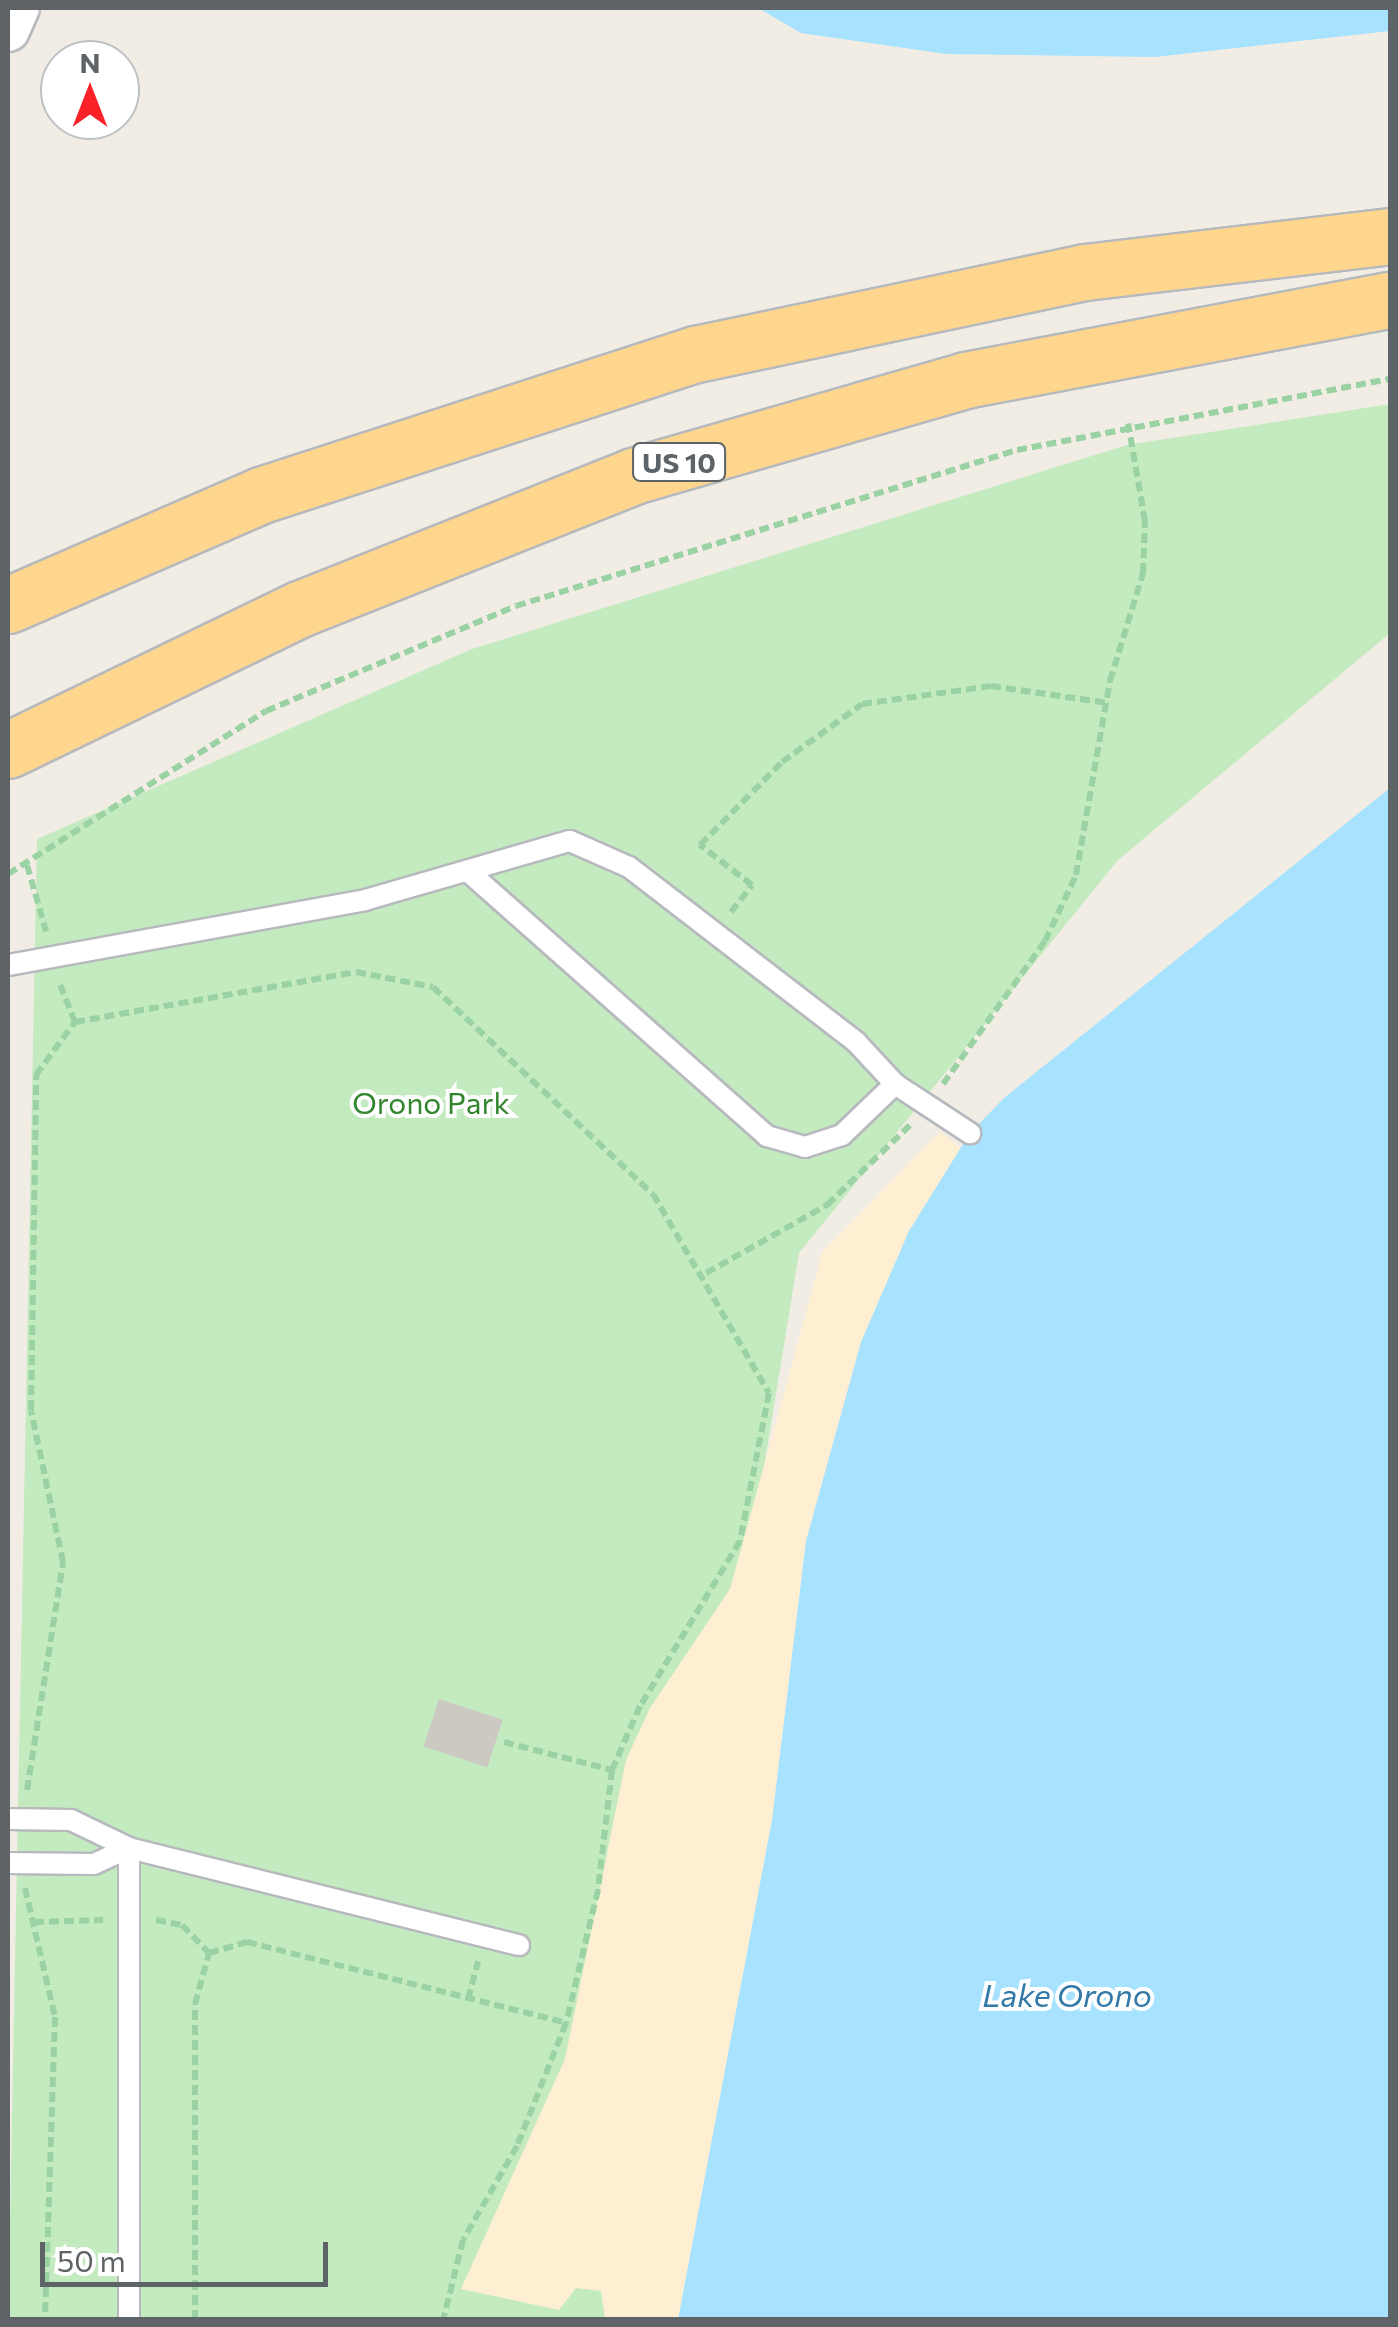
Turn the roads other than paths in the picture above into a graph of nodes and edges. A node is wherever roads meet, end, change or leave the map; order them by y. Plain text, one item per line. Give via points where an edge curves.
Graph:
1 (18, 8) edge
2 (8, 30) edge
3 (1390, 236) edge
4 (1390, 300) edge
5 (8, 605) edge
6 (8, 750) edge
7 (467, 871) junction
8 (8, 965) edge
9 (896, 1084) junction
10 (970, 1134) dead end
11 (8, 1820) edge
12 (128, 1848) junction
13 (8, 1863) edge
14 (519, 1945) dead end
15 (130, 2320) edge

1 - 2 street
3 - 5 highway via 1085,272 696,354 261,495
4 - 6 highway, US 10 via 965,380 633,476 302,608
7 - 8 lane via 365,900
7 - 9 lane via 570,841 628,867 856,1042
7 - 9 lane via 767,1136 805,1148 842,1135
9 - 10 lane
11 - 12 lane via 71,1820
12 - 13 lane via 94,1864
12 - 14 lane
12 - 15 lane

